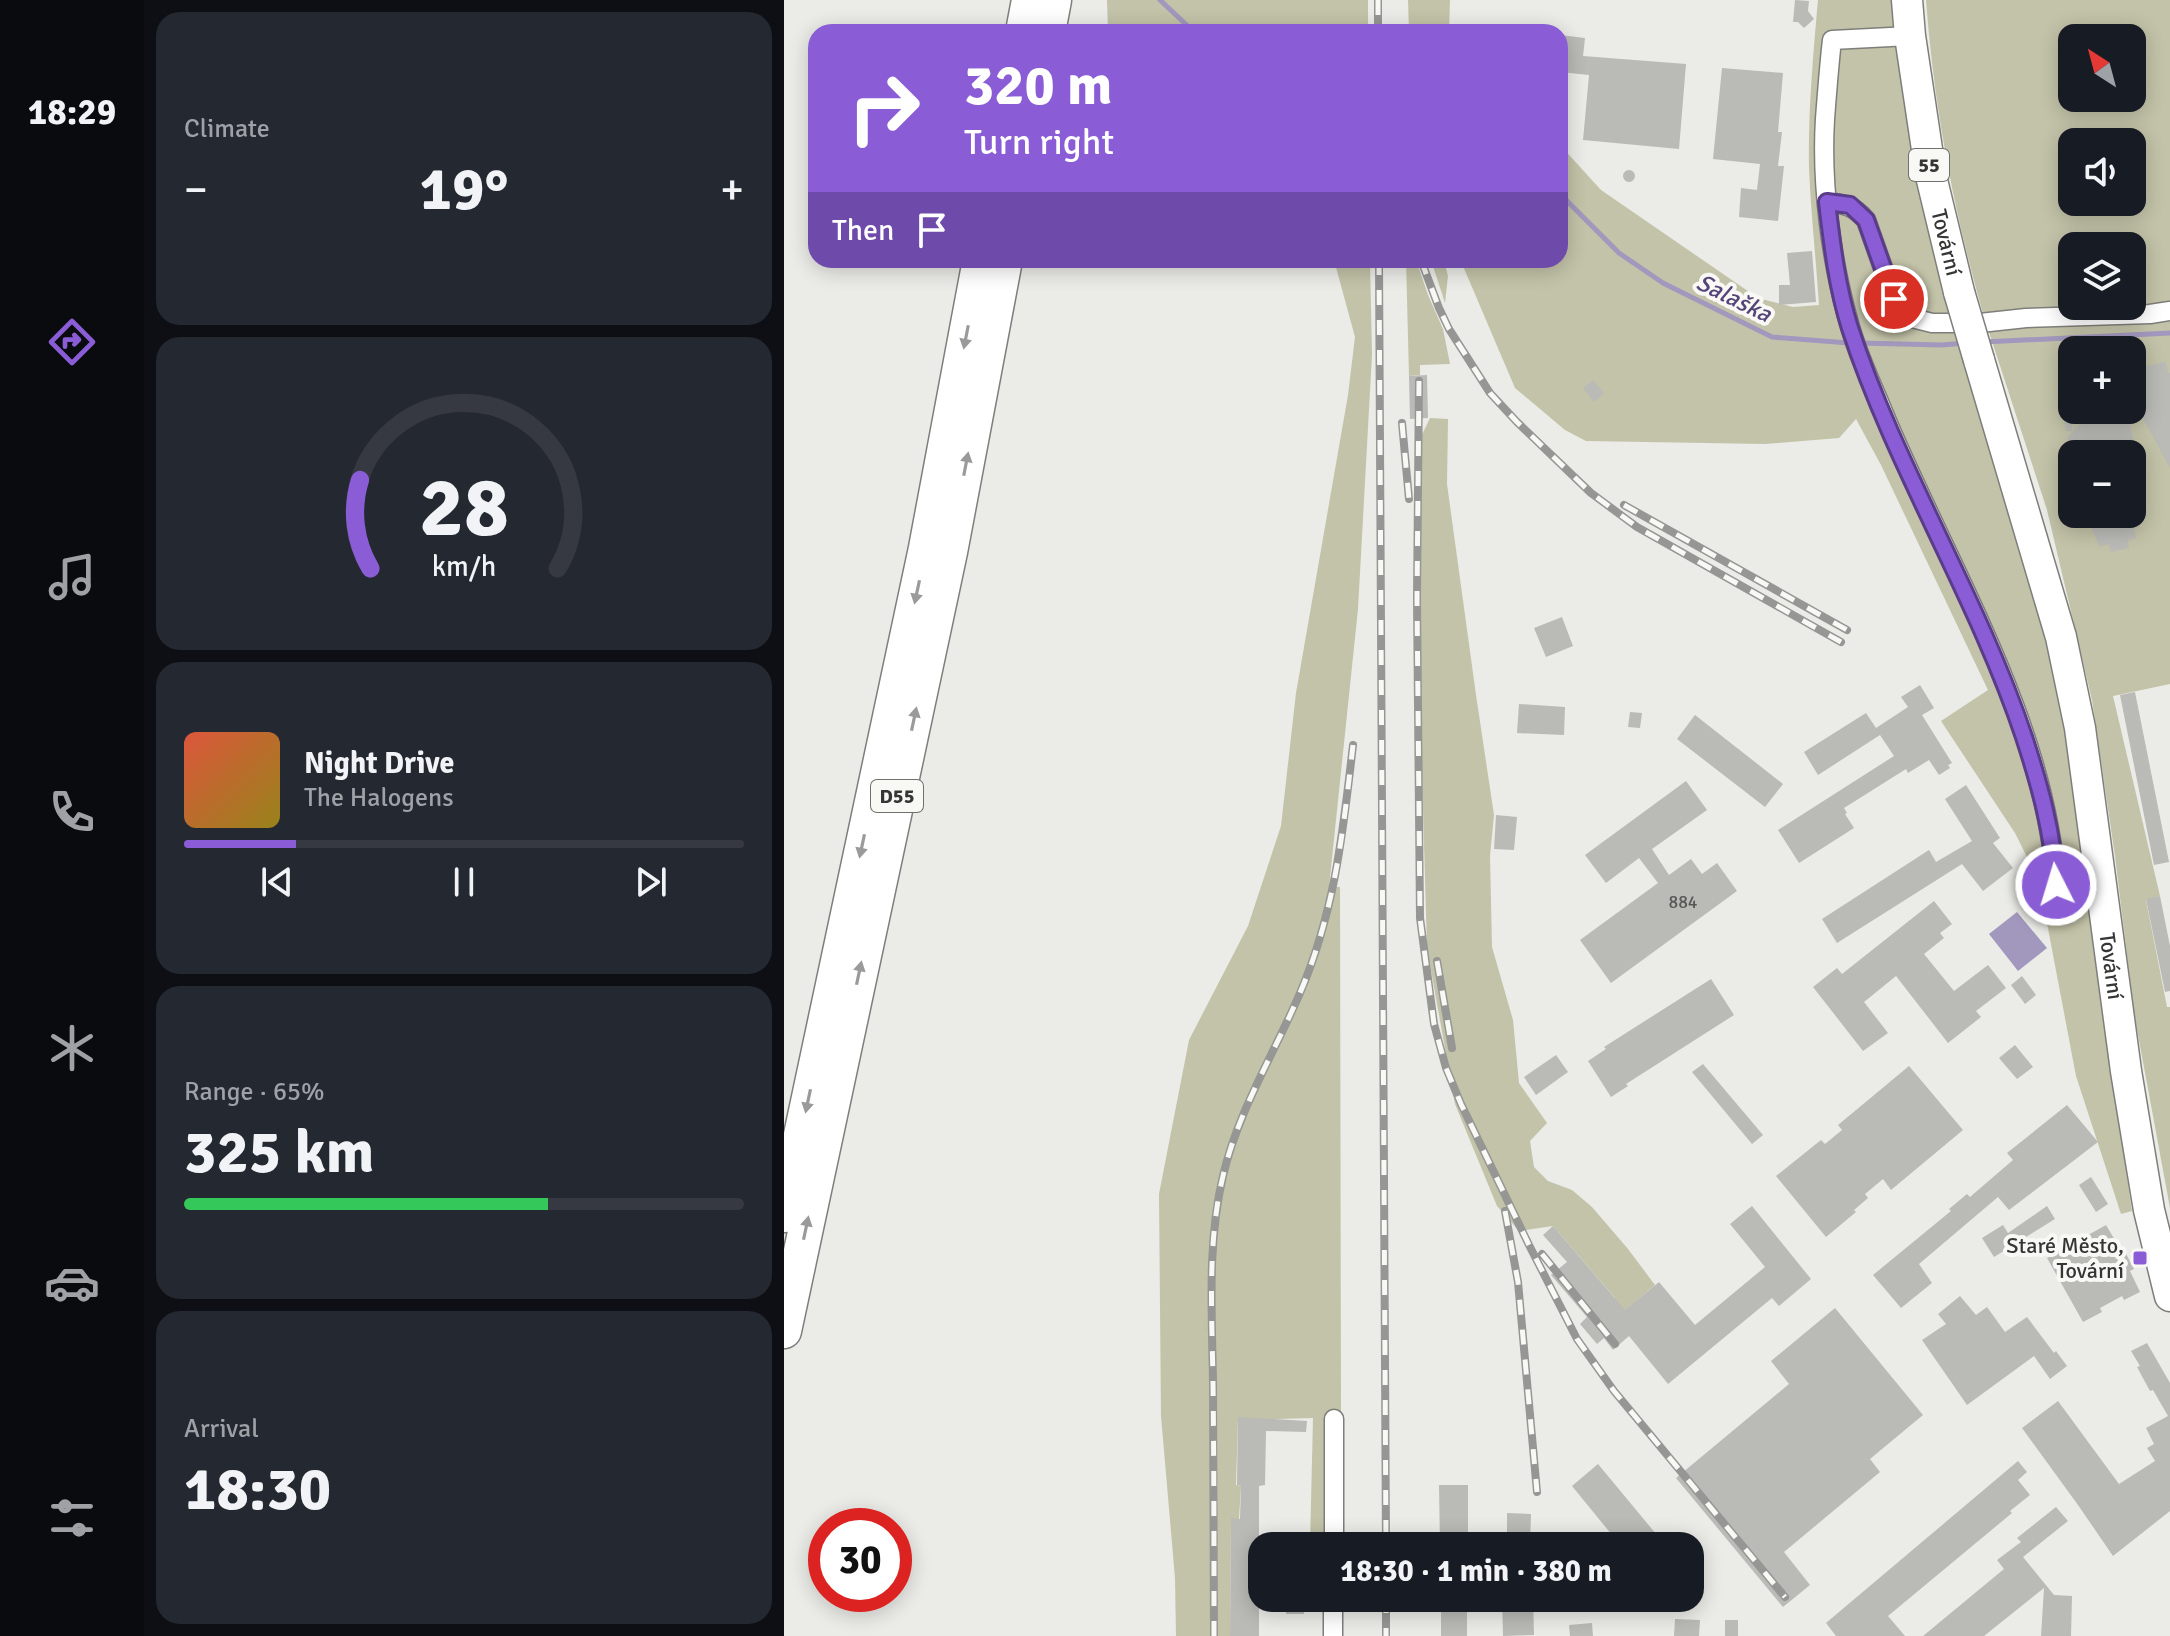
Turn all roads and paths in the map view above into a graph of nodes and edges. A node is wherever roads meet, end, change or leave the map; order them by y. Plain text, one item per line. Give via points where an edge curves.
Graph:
1 (1029, 0) edge
2 (1054, 0) edge
3 (1907, 0) edge
4 (1024, 24) edge
5 (1050, 24) edge
6 (1910, 36) junction
7 (1827, 202) junction
8 (978, 268) edge
9 (1003, 268) edge
10 (2170, 311) edge
11 (2056, 885) dead end
12 (784, 1215) edge
13 (2170, 1296) edge
14 (784, 1331) edge
15 (1334, 1419) dead end
16 (1334, 1532) edge
17 (1333, 1612) edge
18 (1333, 1636) edge

1 - 4 highway
2 - 5 highway
3 - 6 main road, 55
6 - 7 street via 1832,40 1825,122
6 - 13 main road, Tovární / 55, bridge via 1931,176 1959,292 2061,637 2074,698 2126,1071 2149,1210
7 - 10 street via 1850,205 1866,220 1894,299 1916,319 1980,323
7 - 11 street via 1849,325 1897,446 2009,693 2045,806
8 -> 12 highway, D55 via 926,548
14 -> 9 highway, D55 via 950,552
15 - 16 street
17 - 18 street

